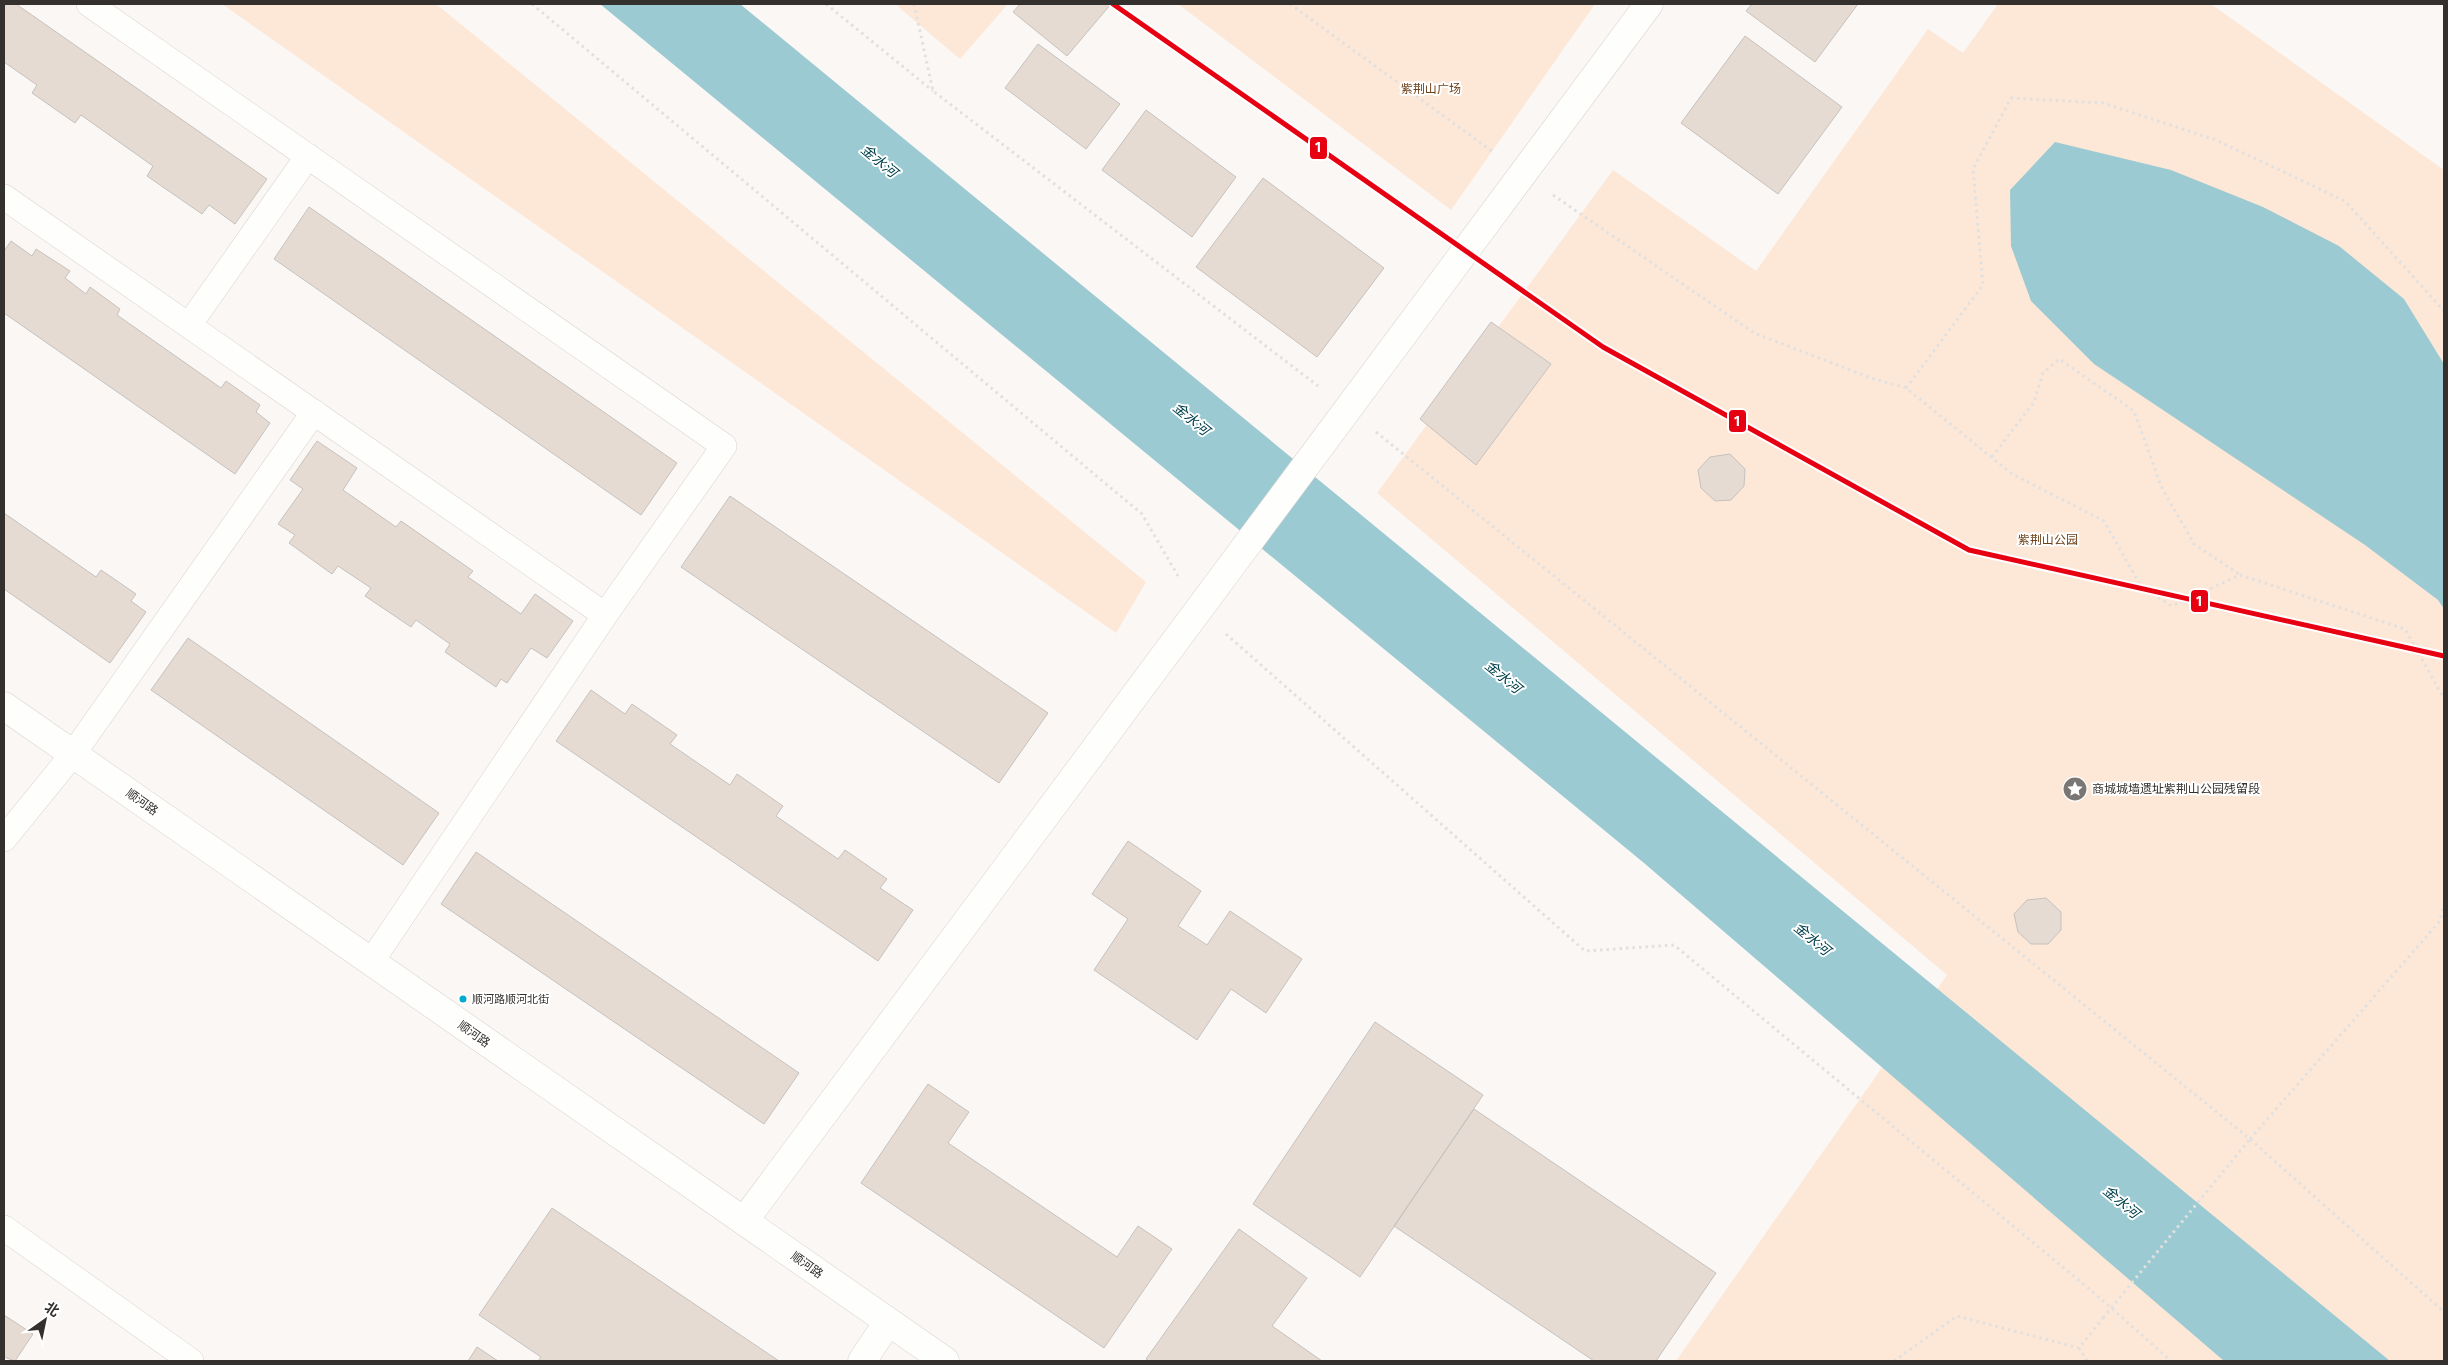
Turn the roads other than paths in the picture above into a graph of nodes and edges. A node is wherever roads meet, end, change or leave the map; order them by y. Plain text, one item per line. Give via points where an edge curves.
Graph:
1 (89, 4) edge
2 (1649, 4) edge
3 (308, 156) junction
4 (7, 205) edge
5 (189, 325) junction
6 (314, 412) junction
7 (605, 615) junction
8 (4, 706) edge
9 (73, 754) junction
10 (4, 839) edge
11 (371, 962) junction
12 (744, 1221) junction
13 (4, 1228) edge
14 (888, 1322) junction
15 (191, 1361) edge
16 (862, 1361) edge
17 (945, 1361) edge

1 - 3 lane
2 - 12 street
3 - 5 lane
3 - 7 lane via 724,446
4 - 5 lane
5 - 6 lane
6 - 7 lane
6 - 9 lane
7 - 11 lane
8 - 9 street, 顺河路
9 - 10 lane
9 - 11 street, 顺河路
11 - 12 street, 顺河路
12 - 14 street, 顺河路
13 - 15 lane
14 - 16 street
14 - 17 street, 顺河路

